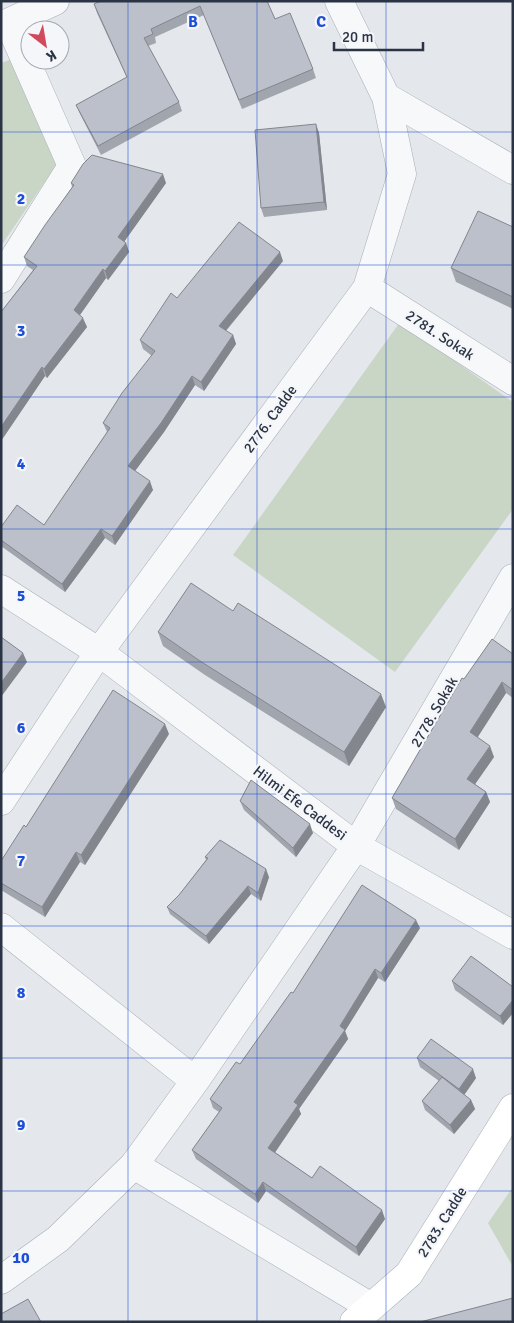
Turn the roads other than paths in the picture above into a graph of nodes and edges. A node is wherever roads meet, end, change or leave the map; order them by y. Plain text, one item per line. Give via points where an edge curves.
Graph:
1 (56, 1) edge
2 (339, 1) edge
3 (5, 24) edge
4 (386, 97) junction
5 (513, 170) edge
6 (1, 279) edge
7 (367, 288) junction
8 (513, 381) edge
9 (513, 578) edge
10 (1, 589) edge
11 (99, 652) junction
12 (1, 801) edge
13 (356, 846) junction
14 (1, 927) edge
15 (513, 935) edge
16 (195, 1081) junction
17 (513, 1108) edge
18 (134, 1165) junction
19 (1, 1280) edge
20 (362, 1314) edge

1 - 3 street
2 - 4 street, 2776. Cadde
3 - 6 street via 72,166
4 - 5 street
4 - 7 street, 2776. Cadde via 402,174
7 - 8 street, 2781. Sokak
7 - 11 street, 2776. Cadde
9 - 13 street, 2778. Sokak
10 - 11 street, Hilmi Efe Caddesi
11 - 12 street, 2776. Cadde
11 - 13 street, Hilmi Efe Caddesi
13 - 15 street, Hilmi Efe Caddesi
13 - 16 street, 2778. Sokak
14 - 16 street
16 - 18 street, 2778. Sokak
17 - 20 main road, 2783. Cadde via 409,1274
18 - 19 street, 2778. Sokak via 58,1239
18 - 20 street

